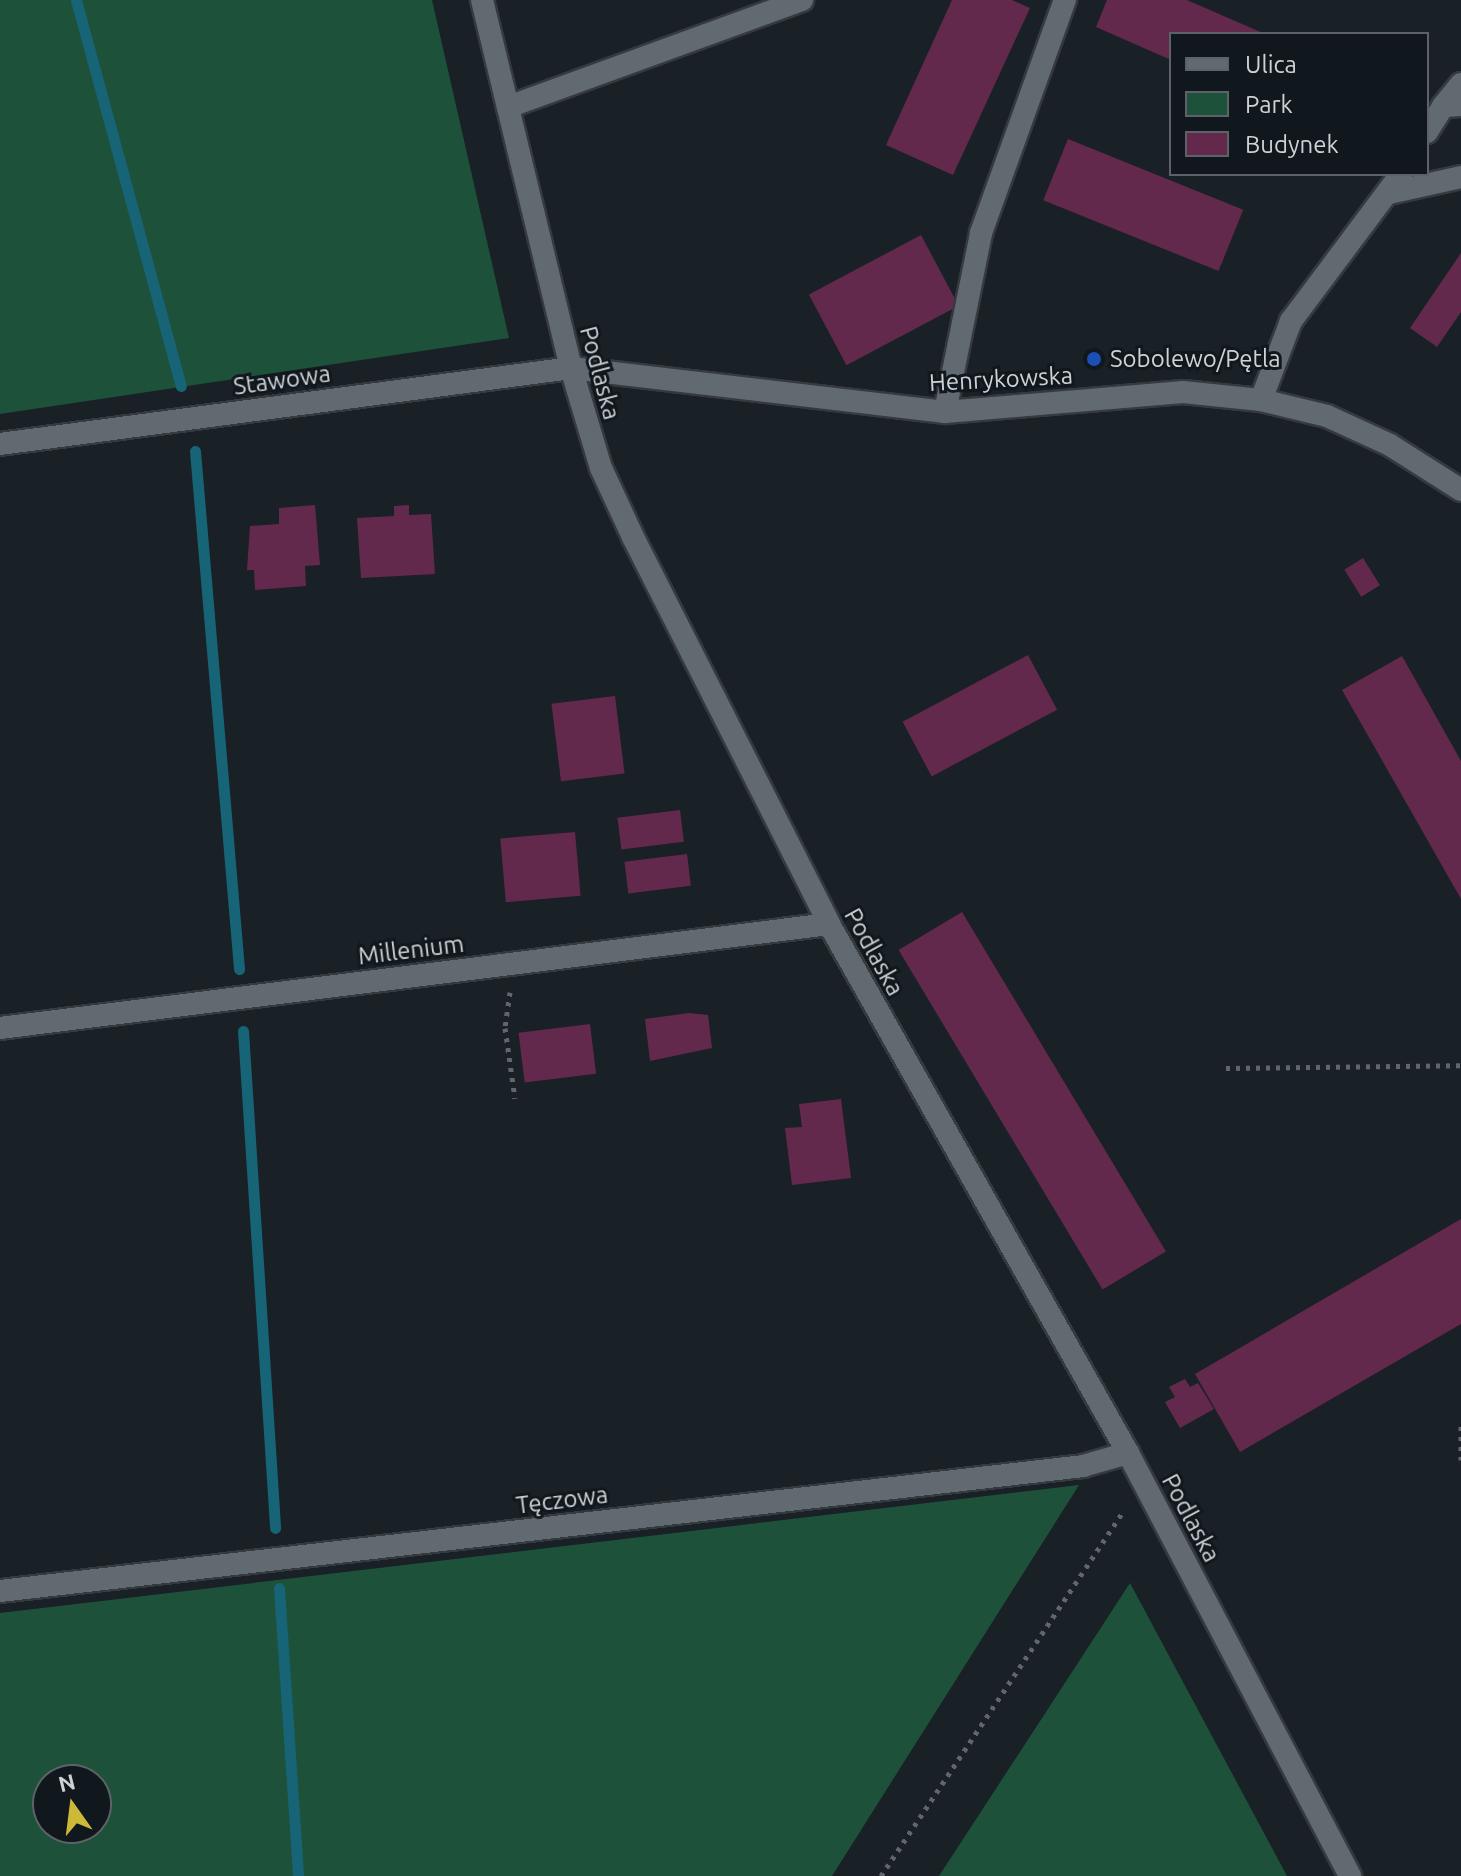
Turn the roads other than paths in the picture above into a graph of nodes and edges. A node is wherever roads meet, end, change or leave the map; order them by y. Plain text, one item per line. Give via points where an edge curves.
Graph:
1 (482, 0) edge
2 (802, 0) edge
3 (1065, 0) edge
4 (1461, 84) edge
5 (1452, 106) edge
6 (508, 107) junction
7 (1429, 130) edge
8 (1461, 177) edge
9 (1395, 184) edge
10 (571, 368) junction
11 (1261, 400) junction
12 (945, 412) junction
13 (0, 444) edge
14 (1461, 490) edge
15 (829, 924) junction
16 (0, 1028) edge
17 (1128, 1453) junction
18 (0, 1591) edge
19 (1350, 1876) edge

1 - 6 street, Podlaska
2 - 6 street
3 - 12 street via 981,233
4 - 5 street
5 - 7 street
6 - 10 street, Podlaska
8 - 9 street
9 - 11 street via 1291,321
10 - 12 street, Henrykowska
10 - 13 street, Stawowa
10 - 15 street, Podlaska via 597,455 634,539
11 - 12 street, Henrykowska via 1183,392
11 - 14 street, Henrykowska via 1327,416 1390,445
15 - 16 street, Millenium
15 - 17 street, Podlaska
17 - 18 street, Tęczowa via 1083,1466
17 - 19 street, Podlaska

